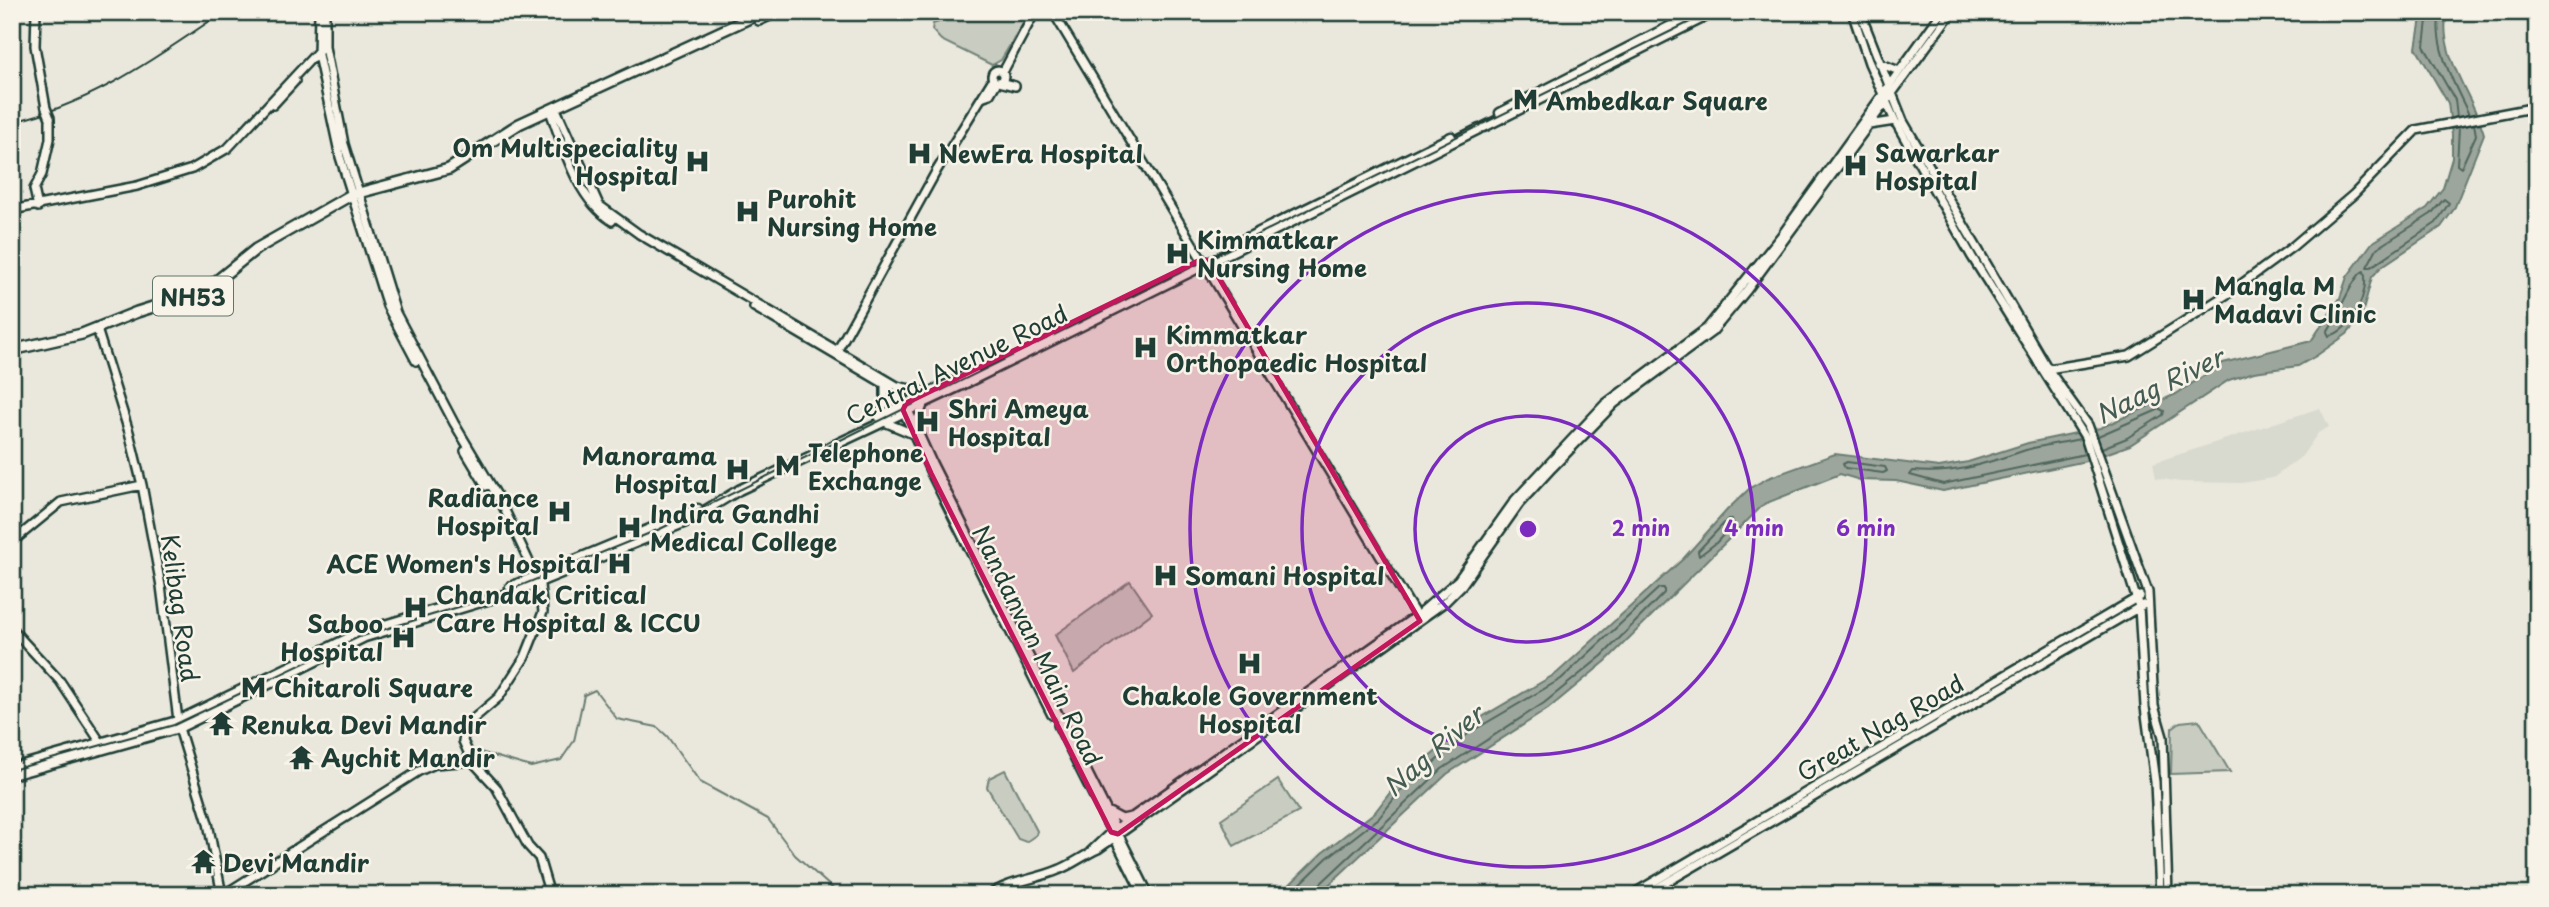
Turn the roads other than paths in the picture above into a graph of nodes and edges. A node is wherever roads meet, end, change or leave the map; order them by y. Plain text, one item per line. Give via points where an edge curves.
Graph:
1 (36, 12) edge
2 (319, 12) edge
3 (325, 12) edge
4 (776, 12) edge
5 (1035, 12) edge
6 (1055, 12) edge
7 (1698, 12) edge
8 (1715, 12) edge
9 (1852, 12) edge
10 (1860, 12) edge
11 (1942, 12) edge
12 (1952, 12) edge
13 (761, 15) edge
14 (322, 42) junction
15 (1879, 63) junction
16 (1899, 71) junction
17 (1886, 95) junction
18 (2537, 107) edge
19 (554, 112) junction
20 (1895, 121) junction
21 (1870, 125) junction
22 (1481, 126) junction
23 (354, 194) junction
24 (38, 206) junction
25 (12, 211) edge
26 (1973, 240) junction
27 (1965, 244) junction
28 (1981, 252) junction
29 (1972, 257) junction
30 (1206, 260) junction
31 (97, 329) junction
32 (12, 350) edge
33 (835, 353) junction
34 (2048, 369) junction
35 (885, 384) junction
36 (897, 386) junction
37 (927, 397) junction
38 (905, 406) junction
39 (880, 419) junction
40 (916, 425) junction
41 (2085, 426) junction
42 (914, 434) junction
43 (2098, 464) junction
44 (142, 485) junction
45 (12, 542) edge
46 (535, 580) junction
47 (2148, 592) junction
48 (2138, 597) junction
49 (2150, 602) junction
50 (2139, 607) junction
51 (1420, 618) junction
52 (12, 628) edge
53 (2034, 665) junction
54 (178, 724) junction
55 (103, 747) junction
56 (472, 761) junction
57 (12, 768) edge
58 (12, 775) edge
59 (1819, 789) junction
60 (1104, 808) junction
61 (1133, 817) junction
62 (1115, 833) junction
63 (1098, 849) junction
64 (1090, 852) junction
65 (1122, 852) junction
66 (222, 895) edge
67 (550, 895) edge
68 (990, 895) edge
69 (1143, 895) edge
70 (1149, 895) edge
71 (1631, 895) edge
72 (1645, 895) edge
73 (2160, 895) edge
74 (2168, 895) edge

1 - 24 main road, bridge via 35,46 50,118 50,139 34,190
2 - 14 main road
3 - 14 main road
4 - 13 highway, NH53
5 - 33 main road via 999,77 937,170
6 - 30 main road
7 - 22 main road
8 - 22 main road
9 - 17 main road
10 - 15 main road
11 - 16 main road
12 - 17 main road
13 - 19 highway, NH53
14 - 23 main road
14 - 24 main road via 229,152 193,171 137,188
15 - 16 main road
15 - 17 main road
16 - 17 main road
17 - 20 main road
17 - 21 main road
17 - 26 main road
17 - 51 main road via 1707,328 1605,404 1515,500 1458,580
18 - 34 main road via 2416,130 2354,194 2229,293 2129,356
19 - 23 highway, NH53 via 519,127 449,169
19 - 33 main road via 598,205
20 - 21 main road
20 - 27 main road
21 - 51 main road via 1712,332 1614,404 1519,504 1462,585
22 - 30 main road
23 - 31 highway, NH53 via 256,249 204,291
23 - 46 main road via 395,315
24 - 25 main road
26 - 27 main road
26 - 28 main road
27 - 29 main road
28 - 29 main road
28 - 34 main road
29 - 41 main road via 2041,371
30 - 37 main road
30 - 51 main road
31 - 32 highway, NH53
31 - 44 main road, Kelibag Road
33 - 35 main road, Nandanvan Main Road
33 - 36 main road
34 - 41 main road
35 - 38 main road, Nandanvan Main Road
35 - 39 main road
36 - 37 main road
36 - 38 main road
37 - 38 main road
37 - 40 main road
38 - 39 main road
38 - 40 main road
38 - 42 main road, Nandanvan Main Road
39 - 42 main road
39 - 46 main road via 700,509
40 - 60 main road
41 - 43 main road
42 - 62 main road, Nandanvan Main Road
43 - 47 main road
43 - 48 main road
44 - 45 main road via 61,502
44 - 54 main road, Kelibag Road via 161,586
46 - 54 main road via 364,634
46 - 56 main road via 543,612 525,657 499,697 464,729 463,741
47 - 48 main road, Great Nag Road
47 - 49 main road
48 - 50 main road
48 - 53 main road, Great Nag Road
49 - 50 main road, Great Nag Road
49 - 74 main road via 2154,706 2162,727 2164,758
50 - 53 main road, Great Nag Road
50 - 73 main road
51 - 61 main road
51 - 62 main road
52 - 55 main road via 60,681
53 - 59 main road, Great Nag Road
54 - 55 main road
54 - 66 main road, Kelibag Road via 209,827
55 - 57 main road
55 - 58 main road
56 - 66 main road via 435,764 419,771
56 - 67 main road via 496,787 539,858
59 - 71 main road, Great Nag Road
59 - 72 main road, Great Nag Road
60 - 61 main road via 1115,817
60 - 62 main road
61 - 62 main road
62 - 63 main road
62 - 64 main road
62 - 65 main road, Nandanvan Main Road
62 - 70 main road
63 - 64 main road
63 - 65 main road
64 - 68 main road via 1062,869 998,887
65 - 69 main road, Nandanvan Main Road

